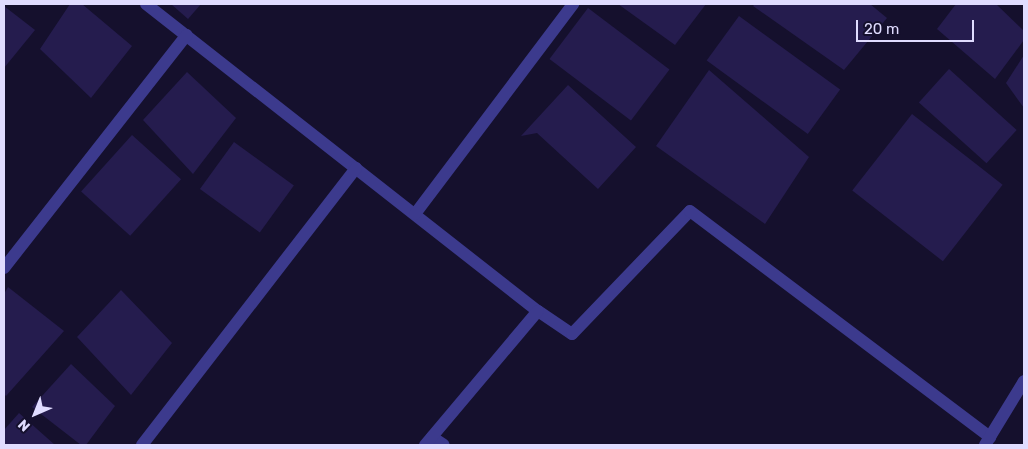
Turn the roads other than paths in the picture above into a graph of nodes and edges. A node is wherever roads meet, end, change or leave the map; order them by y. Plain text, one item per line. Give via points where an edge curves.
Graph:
1 (146, 4) edge
2 (573, 4) edge
3 (187, 35) junction
4 (356, 168) junction
5 (415, 214) junction
6 (4, 268) edge
7 (538, 311) junction
8 (1024, 381) edge
9 (428, 441) edge
10 (988, 441) edge
11 (142, 445) edge
12 (444, 445) edge

1 - 3 street
2 - 5 street
3 - 4 street
3 - 6 street
4 - 5 street
4 - 11 street
5 - 7 street
7 - 9 street
7 - 10 street via 572,334 690,211
8 - 10 street
9 - 12 street

